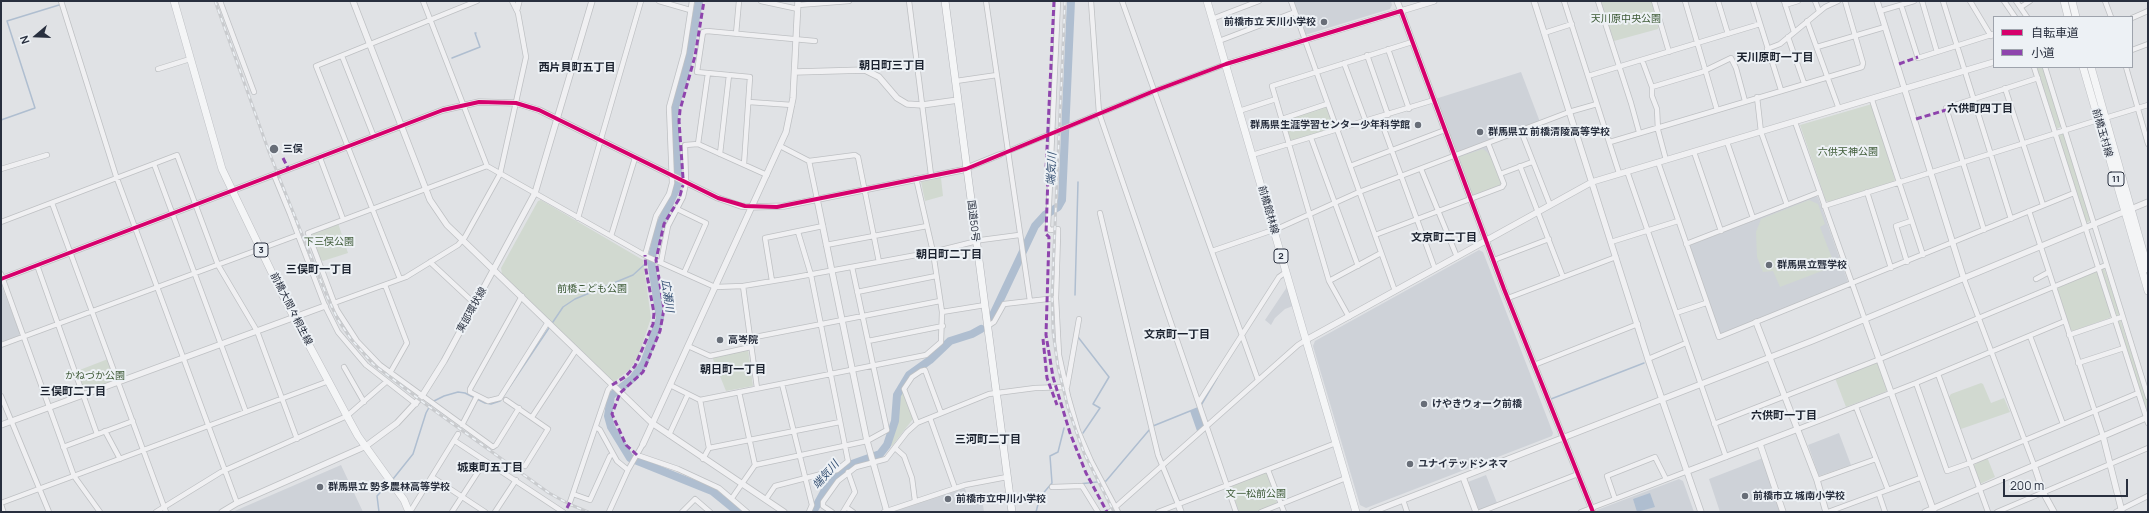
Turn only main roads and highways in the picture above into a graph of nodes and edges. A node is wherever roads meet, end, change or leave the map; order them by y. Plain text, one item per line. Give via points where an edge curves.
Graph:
1 (174, 1) edge
2 (945, 1) edge
3 (1207, 1) edge
4 (2064, 1) edge
5 (2072, 1) edge
6 (2068, 16) edge
7 (2076, 16) edge
8 (2083, 68) edge
9 (2091, 68) edge
10 (2102, 119) junction
11 (2128, 210) junction
12 (2147, 260) edge
13 (2148, 269) edge
14 (2148, 292) edge
15 (410, 512) edge
16 (1012, 512) edge
17 (1356, 512) edge

1 - 15 main road, 前橋大間々桐生線 / 3 via 218,154 260,249 347,416
2 - 16 main road, 国道50号
3 - 17 main road, 前橋館林線 / 2
4 - 6 main road
5 - 7 main road
8 - 10 main road, 前橋玉村線 / 11
9 - 10 main road, 前橋玉村線 / 11
10 - 11 main road, 前橋玉村線 / 11
11 - 12 main road, 前橋玉村線 / 11
11 - 14 main road, 前橋玉村線 / 11
12 - 13 main road, 前橋玉村線 / 11

